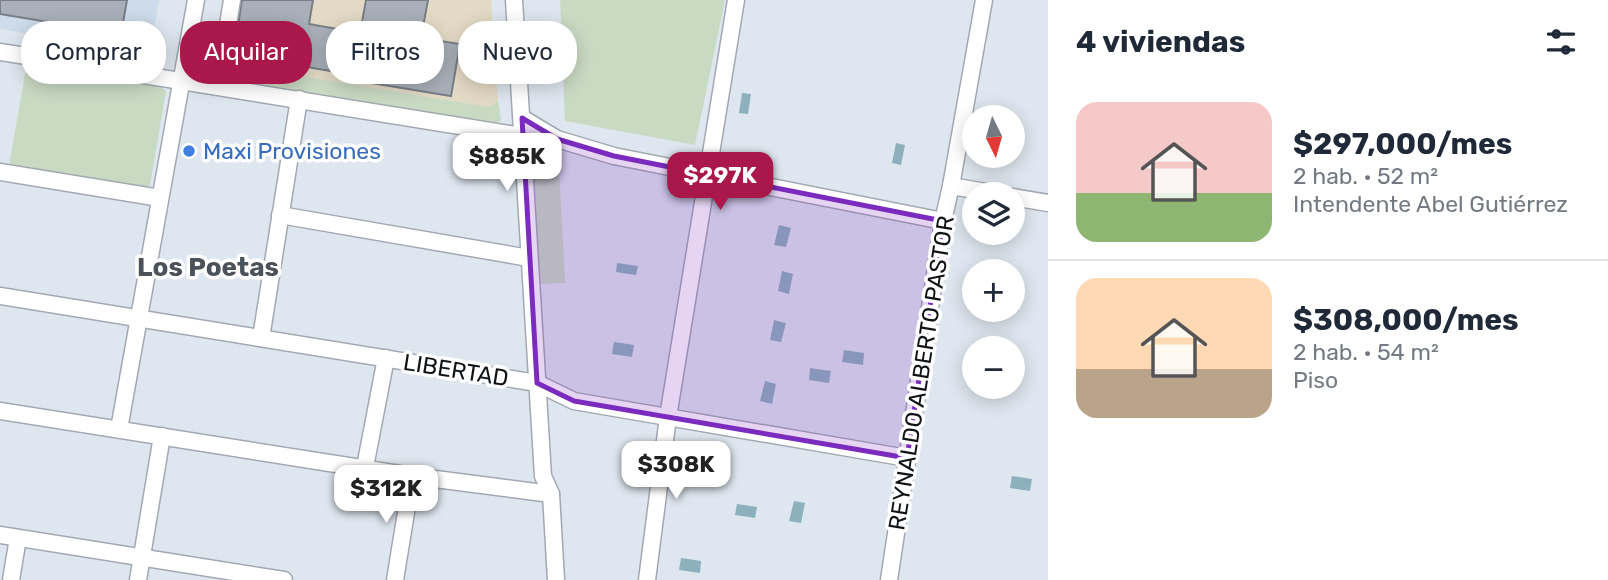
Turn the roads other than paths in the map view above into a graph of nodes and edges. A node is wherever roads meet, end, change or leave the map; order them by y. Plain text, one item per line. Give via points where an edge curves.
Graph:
1 (196, 0) edge
2 (232, 0) edge
3 (514, 0) edge
4 (736, 0) edge
5 (984, 0) edge
6 (192, 21) edge
7 (0, 52) edge
8 (180, 80) edge
9 (180, 84) edge
10 (206, 84) edge
11 (218, 86) junction
12 (299, 99) junction
13 (522, 118) junction
14 (522, 136) junction
15 (0, 172) edge
16 (707, 176) junction
17 (951, 186) junction
18 (962, 188) edge
19 (160, 198) junction
20 (1025, 199) edge
21 (1048, 203) edge
22 (280, 215) junction
23 (943, 221) junction
24 (529, 258) junction
25 (0, 296) edge
26 (139, 319) junction
27 (261, 338) junction
28 (386, 358) junction
29 (537, 383) junction
30 (0, 411) edge
31 (668, 417) junction
32 (119, 429) junction
33 (162, 436) junction
34 (907, 457) junction
35 (365, 467) junction
36 (412, 475) junction
37 (551, 494) junction
38 (0, 535) edge
39 (18, 538) junction
40 (142, 558) junction
41 (11, 580) edge
42 (138, 580) edge
43 (284, 580) edge
44 (396, 580) edge
45 (556, 580) edge
46 (646, 580) edge
47 (889, 580) edge

1 - 6 street
2 - 11 street
3 - 13 street
4 - 16 street
5 - 17 street, REYNALDO ALBERTO PASTOR
7 - 8 street
9 - 19 street
10 - 11 street
11 - 12 street
12 - 14 street
12 - 22 street
13 - 14 street
13 - 16 street via 557,139
14 - 24 street
15 - 19 street
16 - 23 street
16 - 31 street
17 - 18 street
17 - 23 street, REYNALDO ALBERTO PASTOR
19 - 26 street
20 - 21 street
22 - 24 street
22 - 27 street
23 - 34 street, REYNALDO ALBERTO PASTOR
24 - 29 street
25 - 26 street, LIBERTAD
26 - 27 street, LIBERTAD
26 - 32 street
27 - 28 street, LIBERTAD
28 - 29 street, LIBERTAD
28 - 35 street
29 - 31 street, LIBERTAD via 574,401
29 - 37 street via 542,476
30 - 32 street
31 - 34 street, LIBERTAD
31 - 46 street
32 - 33 street
33 - 35 street
33 - 40 street
34 - 47 street, REYNALDO ALBERTO PASTOR
35 - 36 street
36 - 37 street
36 - 44 street
37 - 45 street
38 - 39 street
39 - 40 street
39 - 41 street
40 - 42 street
40 - 43 street

